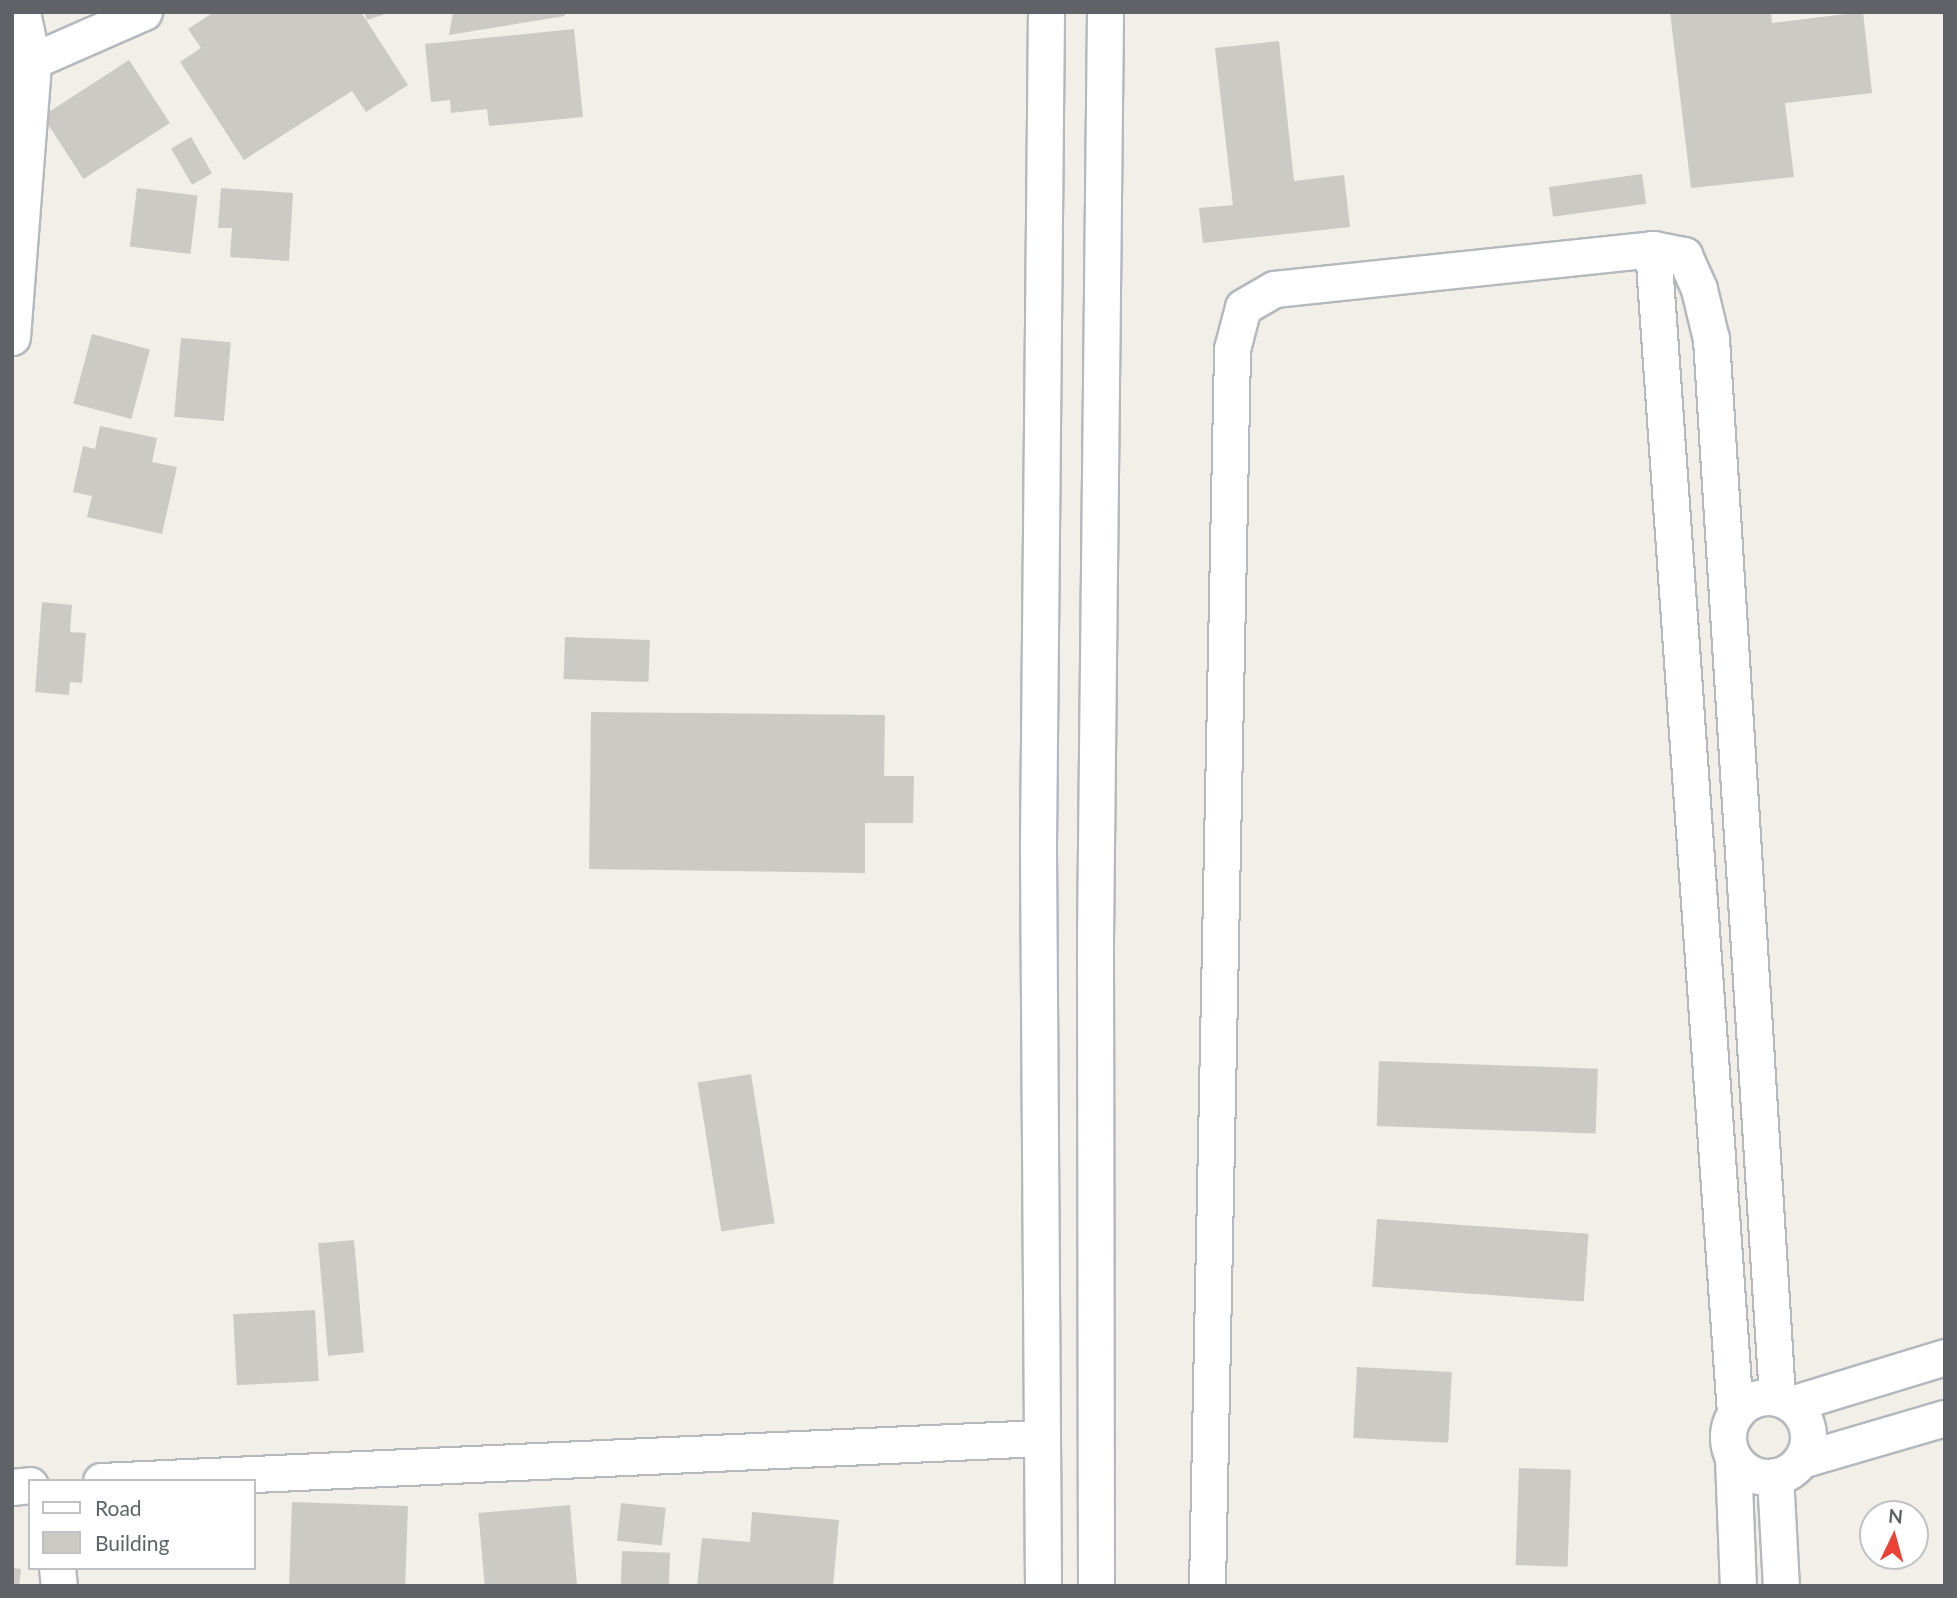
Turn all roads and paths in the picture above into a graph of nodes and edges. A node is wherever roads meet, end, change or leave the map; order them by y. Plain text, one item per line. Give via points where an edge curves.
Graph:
1 (22, 12) edge
2 (144, 12) edge
3 (1046, 12) edge
4 (1105, 12) edge
5 (23, 67) edge
6 (1668, 252) junction
7 (12, 337) edge
8 (1738, 769) junction
9 (1691, 771) junction
10 (1945, 1357) edge
11 (1784, 1401) junction
12 (1735, 1414) junction
13 (1945, 1418) edge
14 (1040, 1438) junction
15 (1733, 1458) junction
16 (1788, 1468) junction
17 (145, 1479) edge
18 (1043, 1586) edge
19 (1096, 1586) edge
20 (1208, 1586) edge
21 (1738, 1586) edge
22 (1781, 1586) edge

1 - 5 street
2 - 5 street
3 - 14 street via 1038,830
4 - 19 street via 1094,937
5 - 7 street
6 - 8 street via 1699,289 1711,339
6 - 9 street
6 - 20 street via 1274,289 1242,307 1232,349
8 - 9 street
8 - 11 street
9 - 12 street
10 - 11 street
11 - 12 street via 1746,1402
11 - 16 street via 1808,1430
12 - 15 street via 1728,1428
13 - 16 street
14 - 17 street
14 - 18 street
15 - 16 street via 1759,1476
15 - 21 street
16 - 22 street

